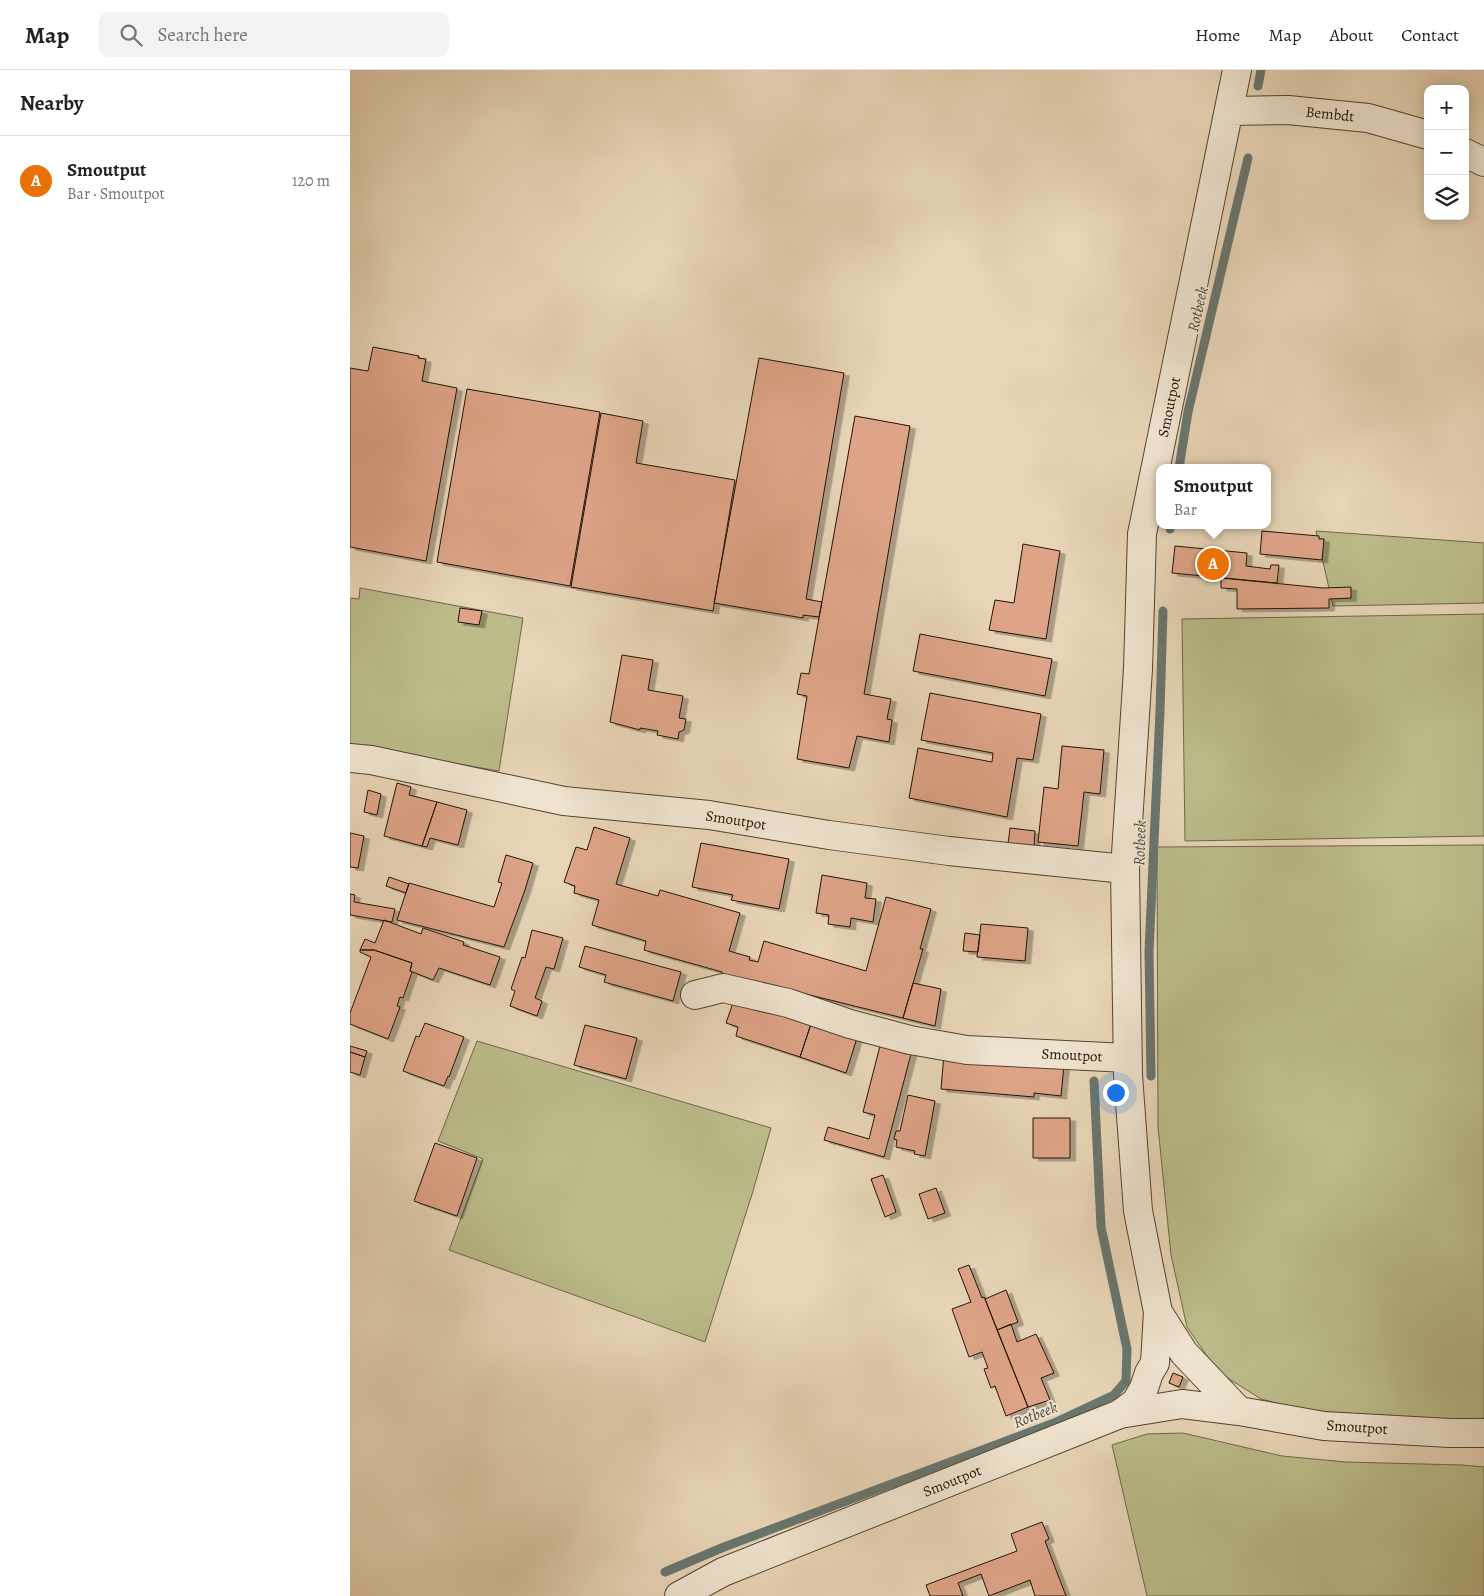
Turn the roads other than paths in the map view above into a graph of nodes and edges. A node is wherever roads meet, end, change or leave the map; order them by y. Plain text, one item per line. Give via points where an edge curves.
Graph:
1 (1237, 70) edge
2 (1229, 111) junction
3 (1424, 134) edge
4 (1469, 155) edge
5 (1484, 162) edge
6 (1156, 464) edge
7 (1156, 466) edge
8 (350, 758) edge
9 (1125, 869) junction
10 (695, 995) dead end
11 (1128, 1058) junction
12 (1158, 1312) junction
13 (1239, 1411) junction
14 (1120, 1414) junction
15 (1484, 1433) edge
16 (680, 1596) edge

1 - 2 street, Smoutpot
2 - 3 street, Bembdt via 1288,110 1368,118
2 - 6 street, Smoutpot
4 - 5 street
7 - 9 street, Smoutpot via 1142,534 1138,669
8 - 9 street, Smoutpot via 564,801 709,815 949,851
9 - 11 street, Smoutpot
10 - 11 street, Smoutpot via 723,988 910,1040 967,1050
11 - 12 street, Smoutpot via 1138,1210
12 - 13 street, Smoutpot via 1184,1353
12 - 14 street, Smoutpot via 1155,1363 1136,1402
13 - 14 street via 1182,1404
13 - 15 street, Smoutpot via 1324,1426
14 - 16 street, Smoutpot via 723,1572

